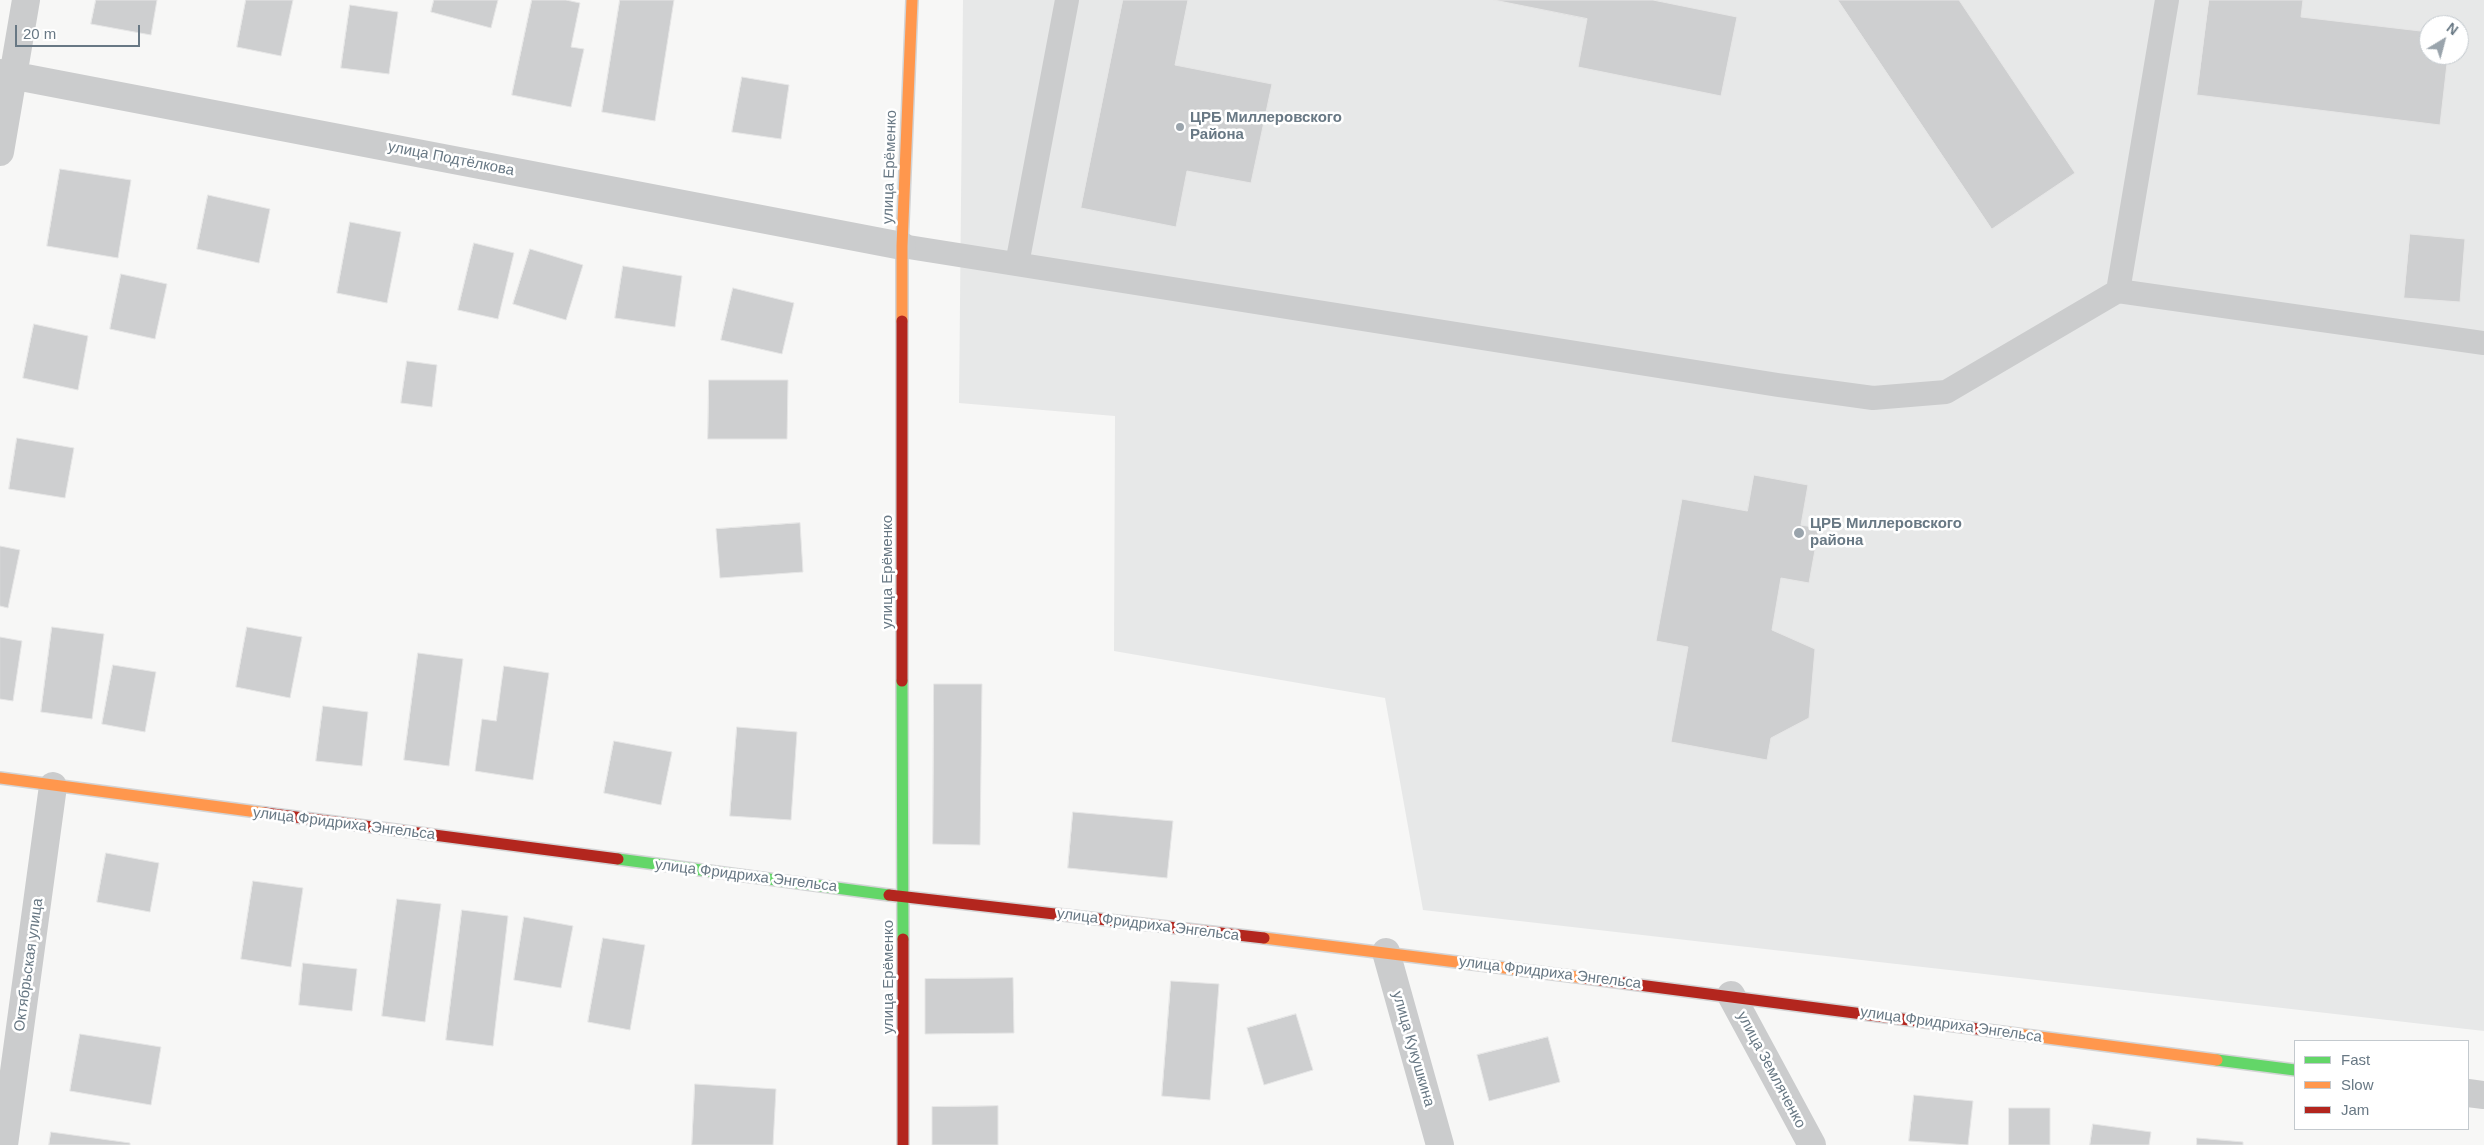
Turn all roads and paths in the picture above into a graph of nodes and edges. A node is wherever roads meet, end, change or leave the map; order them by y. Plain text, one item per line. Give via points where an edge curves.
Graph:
1 (26, 0) edge
2 (912, 0) edge
3 (1067, 0) edge
4 (2167, 0) edge
5 (7, 74) edge
6 (0, 152) edge
7 (902, 246) junction
8 (1017, 264) junction
9 (2118, 291) junction
10 (2484, 343) edge
11 (0, 778) edge
12 (53, 786) junction
13 (904, 897) junction
14 (1386, 952) junction
15 (1731, 995) junction
16 (2294, 1070) edge
17 (2469, 1093) edge
18 (2484, 1095) edge
19 (4, 1145) edge
20 (903, 1145) edge
21 (1440, 1145) edge
22 (1812, 1145) edge

1 - 5 street
2 - 7 street, улица Ерёменко
3 - 8 lane
4 - 9 lane
5 - 6 street
5 - 7 street, улица Подтёлкова
7 - 8 lane
7 - 13 street, улица Ерёменко
8 - 9 lane via 1873,398 1946,392
9 - 10 lane
11 - 12 street, улица Фридриха Энгельса
12 - 13 street, улица Фридриха Энгельса
12 - 19 street, Октябрьская улица
13 - 14 street, улица Фридриха Энгельса
13 - 20 street, улица Ерёменко
14 - 15 street, улица Фридриха Энгельса
14 - 21 street, улица Кукушкина
15 - 16 street, улица Фридриха Энгельса
15 - 22 street, улица Земляченко
17 - 18 street

